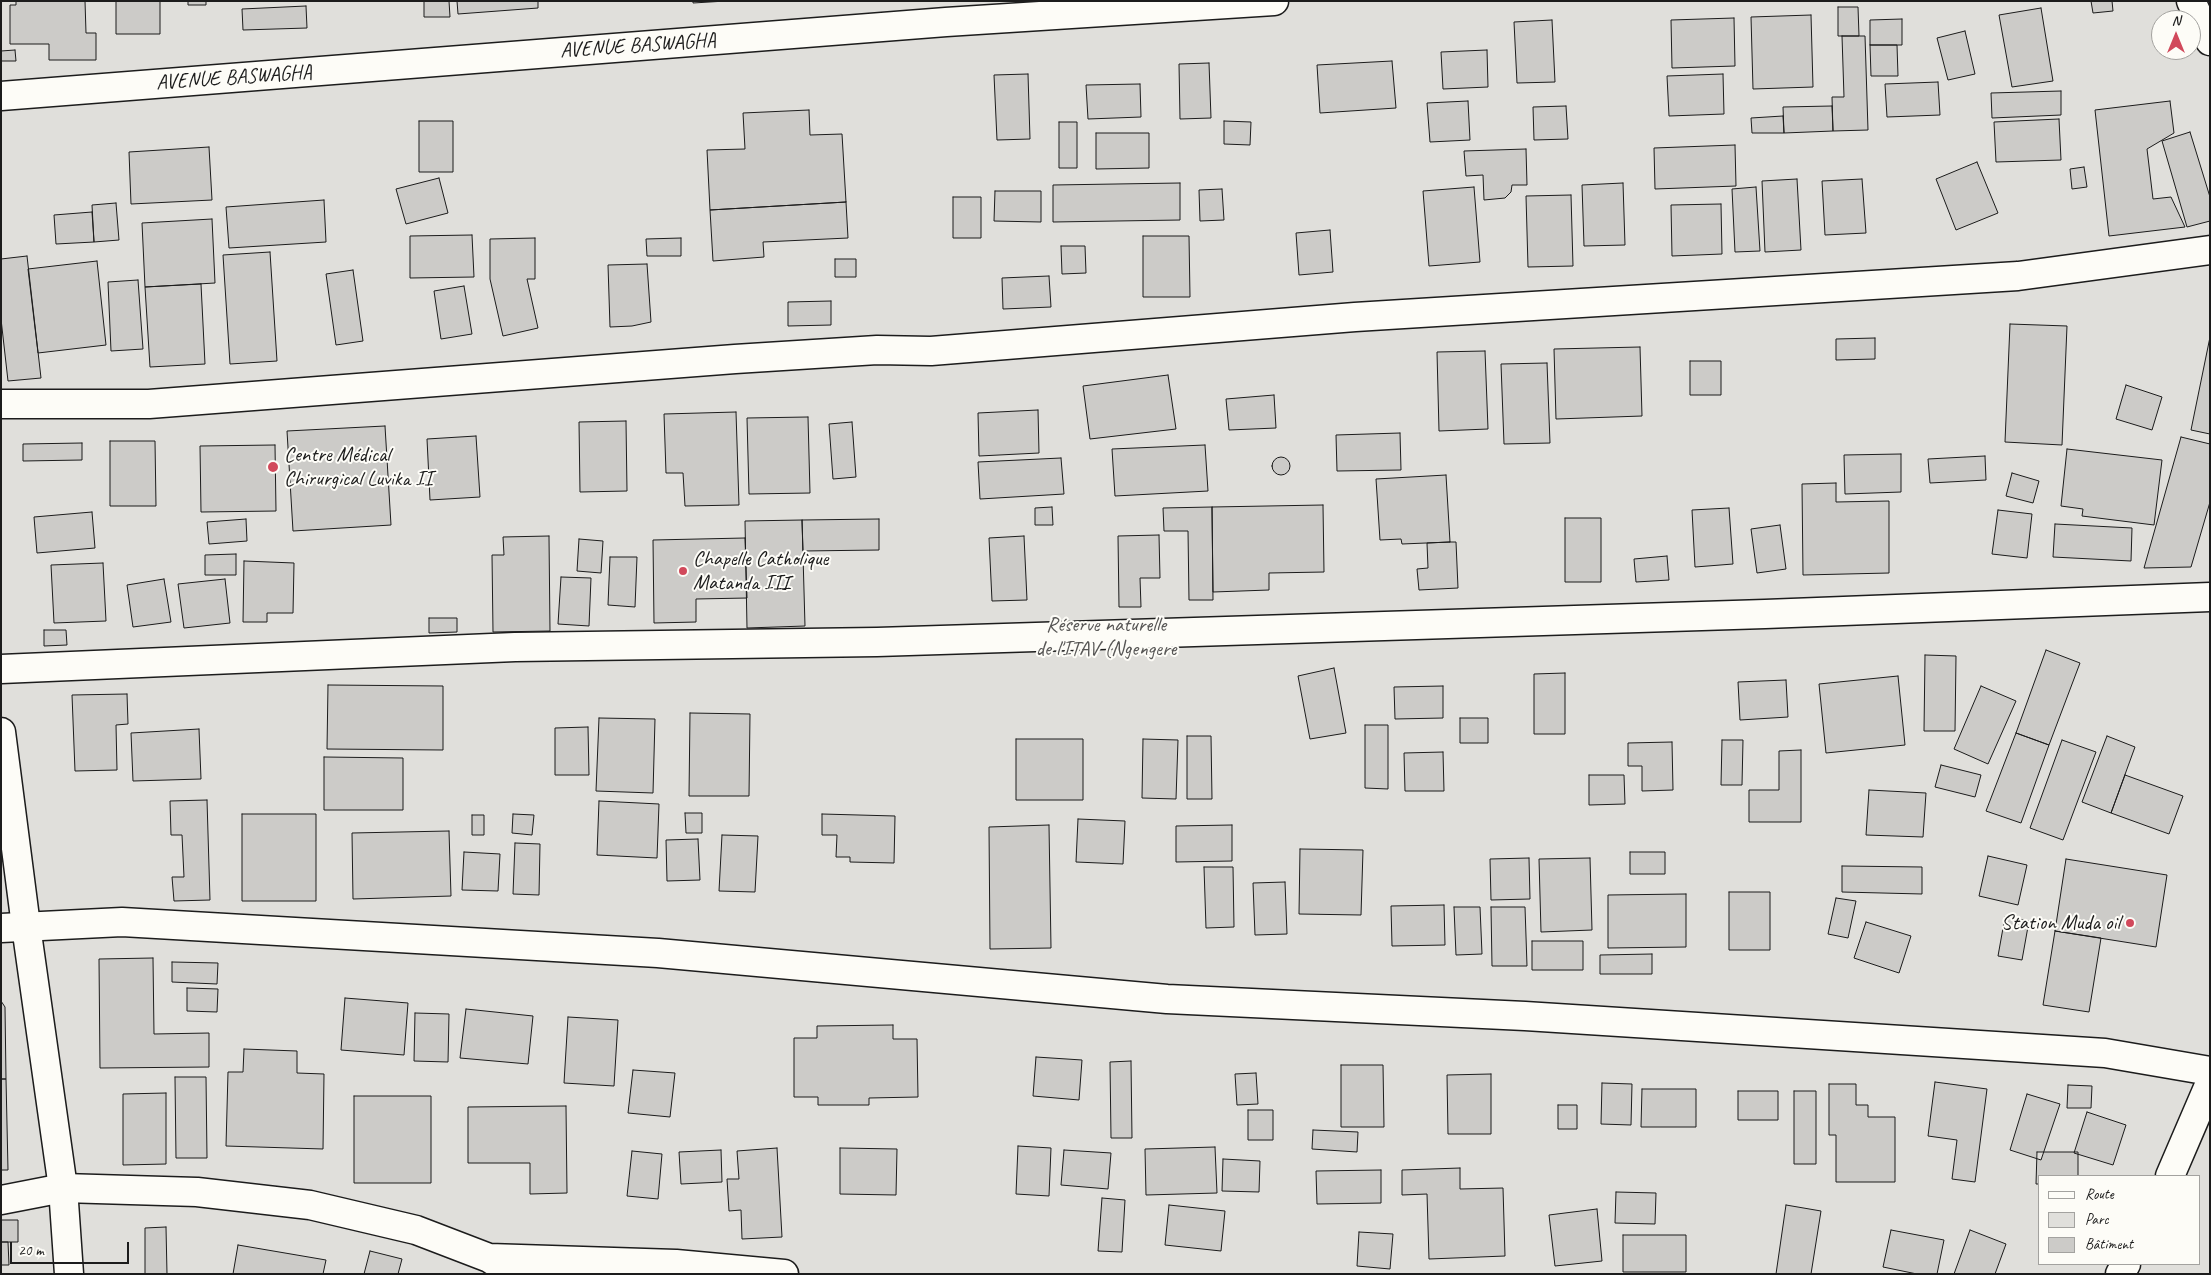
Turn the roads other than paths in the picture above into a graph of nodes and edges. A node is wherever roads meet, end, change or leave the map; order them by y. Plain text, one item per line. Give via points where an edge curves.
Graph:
1 (1274, 1) edge
2 (2191, 1) edge
3 (2210, 41) edge
4 (1, 96) edge
5 (2210, 250) edge
6 (1, 404) edge
7 (2210, 597) edge
8 (1, 669) edge
9 (1, 732) edge
10 (13, 927) edge
11 (2210, 1071) edge
12 (2210, 1083) edge
13 (2170, 1175) edge
14 (63, 1188) junction
15 (1, 1200) edge
16 (489, 1258) junction
17 (70, 1274) edge
18 (514, 1274) edge
19 (784, 1274) edge

1 - 4 main road, AVENUE BASWAGHA via 946,22
2 - 3 main road
5 - 6 main road via 2018,276 1355,317 931,351 878,350 735,359 149,404
7 - 8 main road via 887,641 515,647
9 - 10 main road
10 - 11 main road via 122,922 658,953 1167,999 1525,1016 2105,1053
10 - 14 main road
12 - 13 main road
14 - 15 main road
14 - 16 main road via 197,1192 310,1205 416,1230
14 - 17 main road
16 - 18 main road
16 - 19 main road via 676,1264

